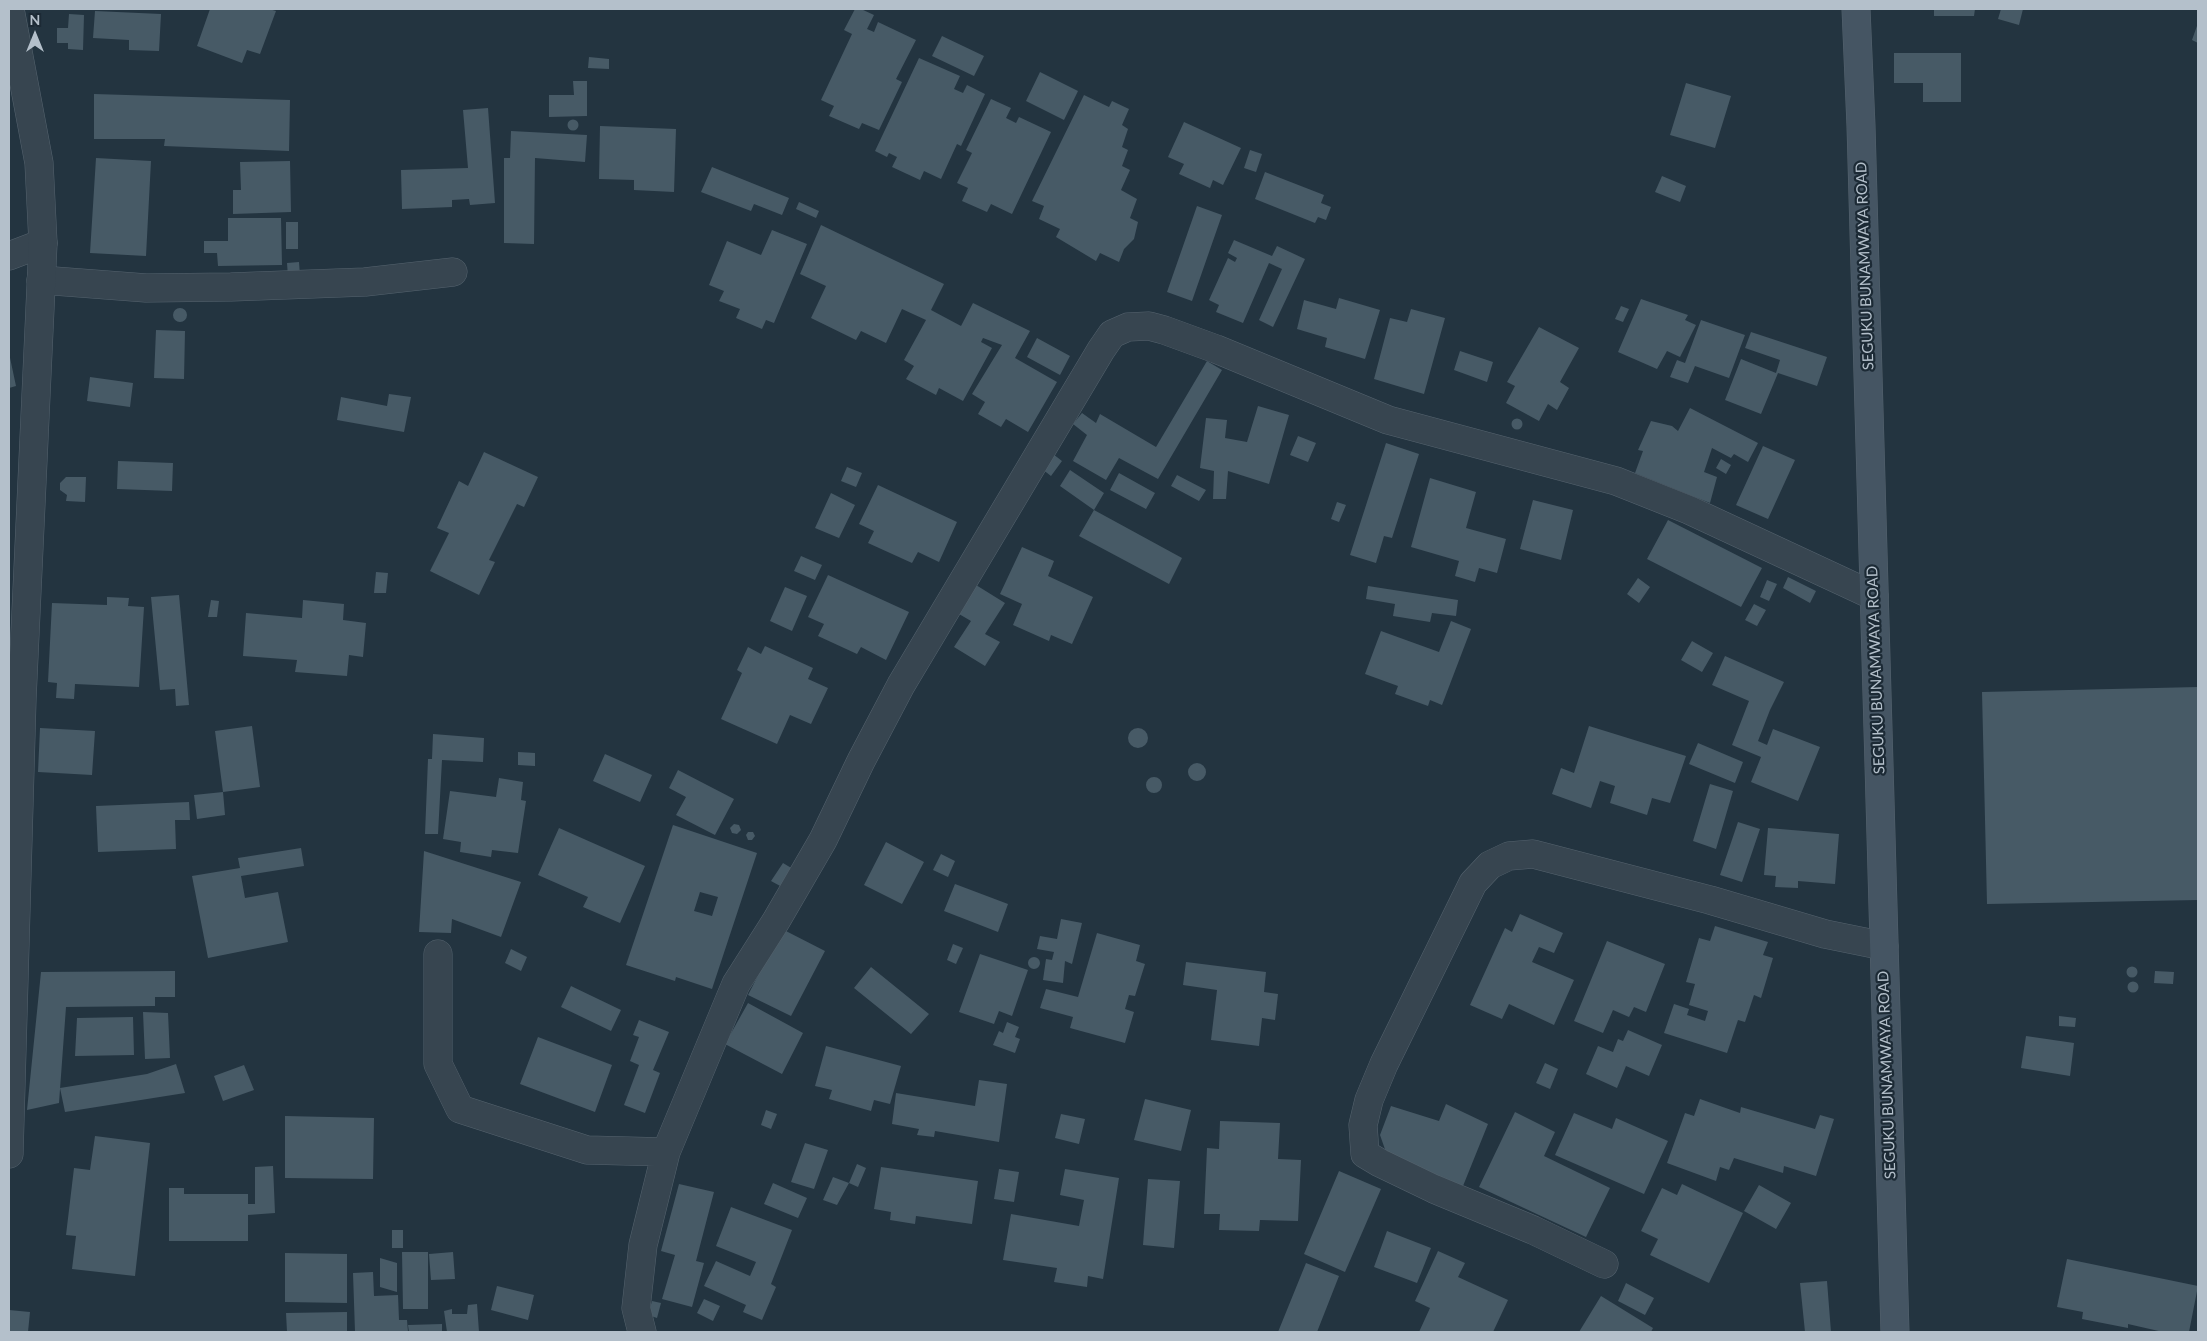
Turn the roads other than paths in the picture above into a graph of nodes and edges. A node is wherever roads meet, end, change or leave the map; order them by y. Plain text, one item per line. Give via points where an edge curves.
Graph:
1 (1856, 9) edge
2 (14, 11) edge
3 (42, 243) junction
4 (9, 256) edge
5 (453, 272) dead end
6 (41, 280) junction
7 (1874, 596) junction
8 (12, 919) edge
9 (1884, 946) junction
10 (438, 954) dead end
11 (666, 1152) junction
12 (9, 1154) edge
13 (1604, 1264) dead end
14 (642, 1332) edge
15 (1895, 1332) edge

1 - 7 main road, SEGUKU BUNAMWAYA ROAD
2 - 3 street via 39,163
3 - 4 street
3 - 6 street
5 - 6 street via 365,282 232,287 146,288
6 - 8 street
7 - 9 main road, SEGUKU BUNAMWAYA ROAD
7 - 11 street via 1689,510 1616,482 1388,420 1164,330 1149,326 1128,327 1112,334 901,685 823,840 736,984
8 - 12 street
9 - 13 street via 1825,934 1533,854 1509,856 1490,865 1473,883 1369,1100 1363,1125 1365,1154 1434,1190 1533,1230
9 - 15 main road, SEGUKU BUNAMWAYA ROAD
10 - 11 street via 438,1064 460,1109 587,1150
11 - 14 street via 643,1245 636,1308

